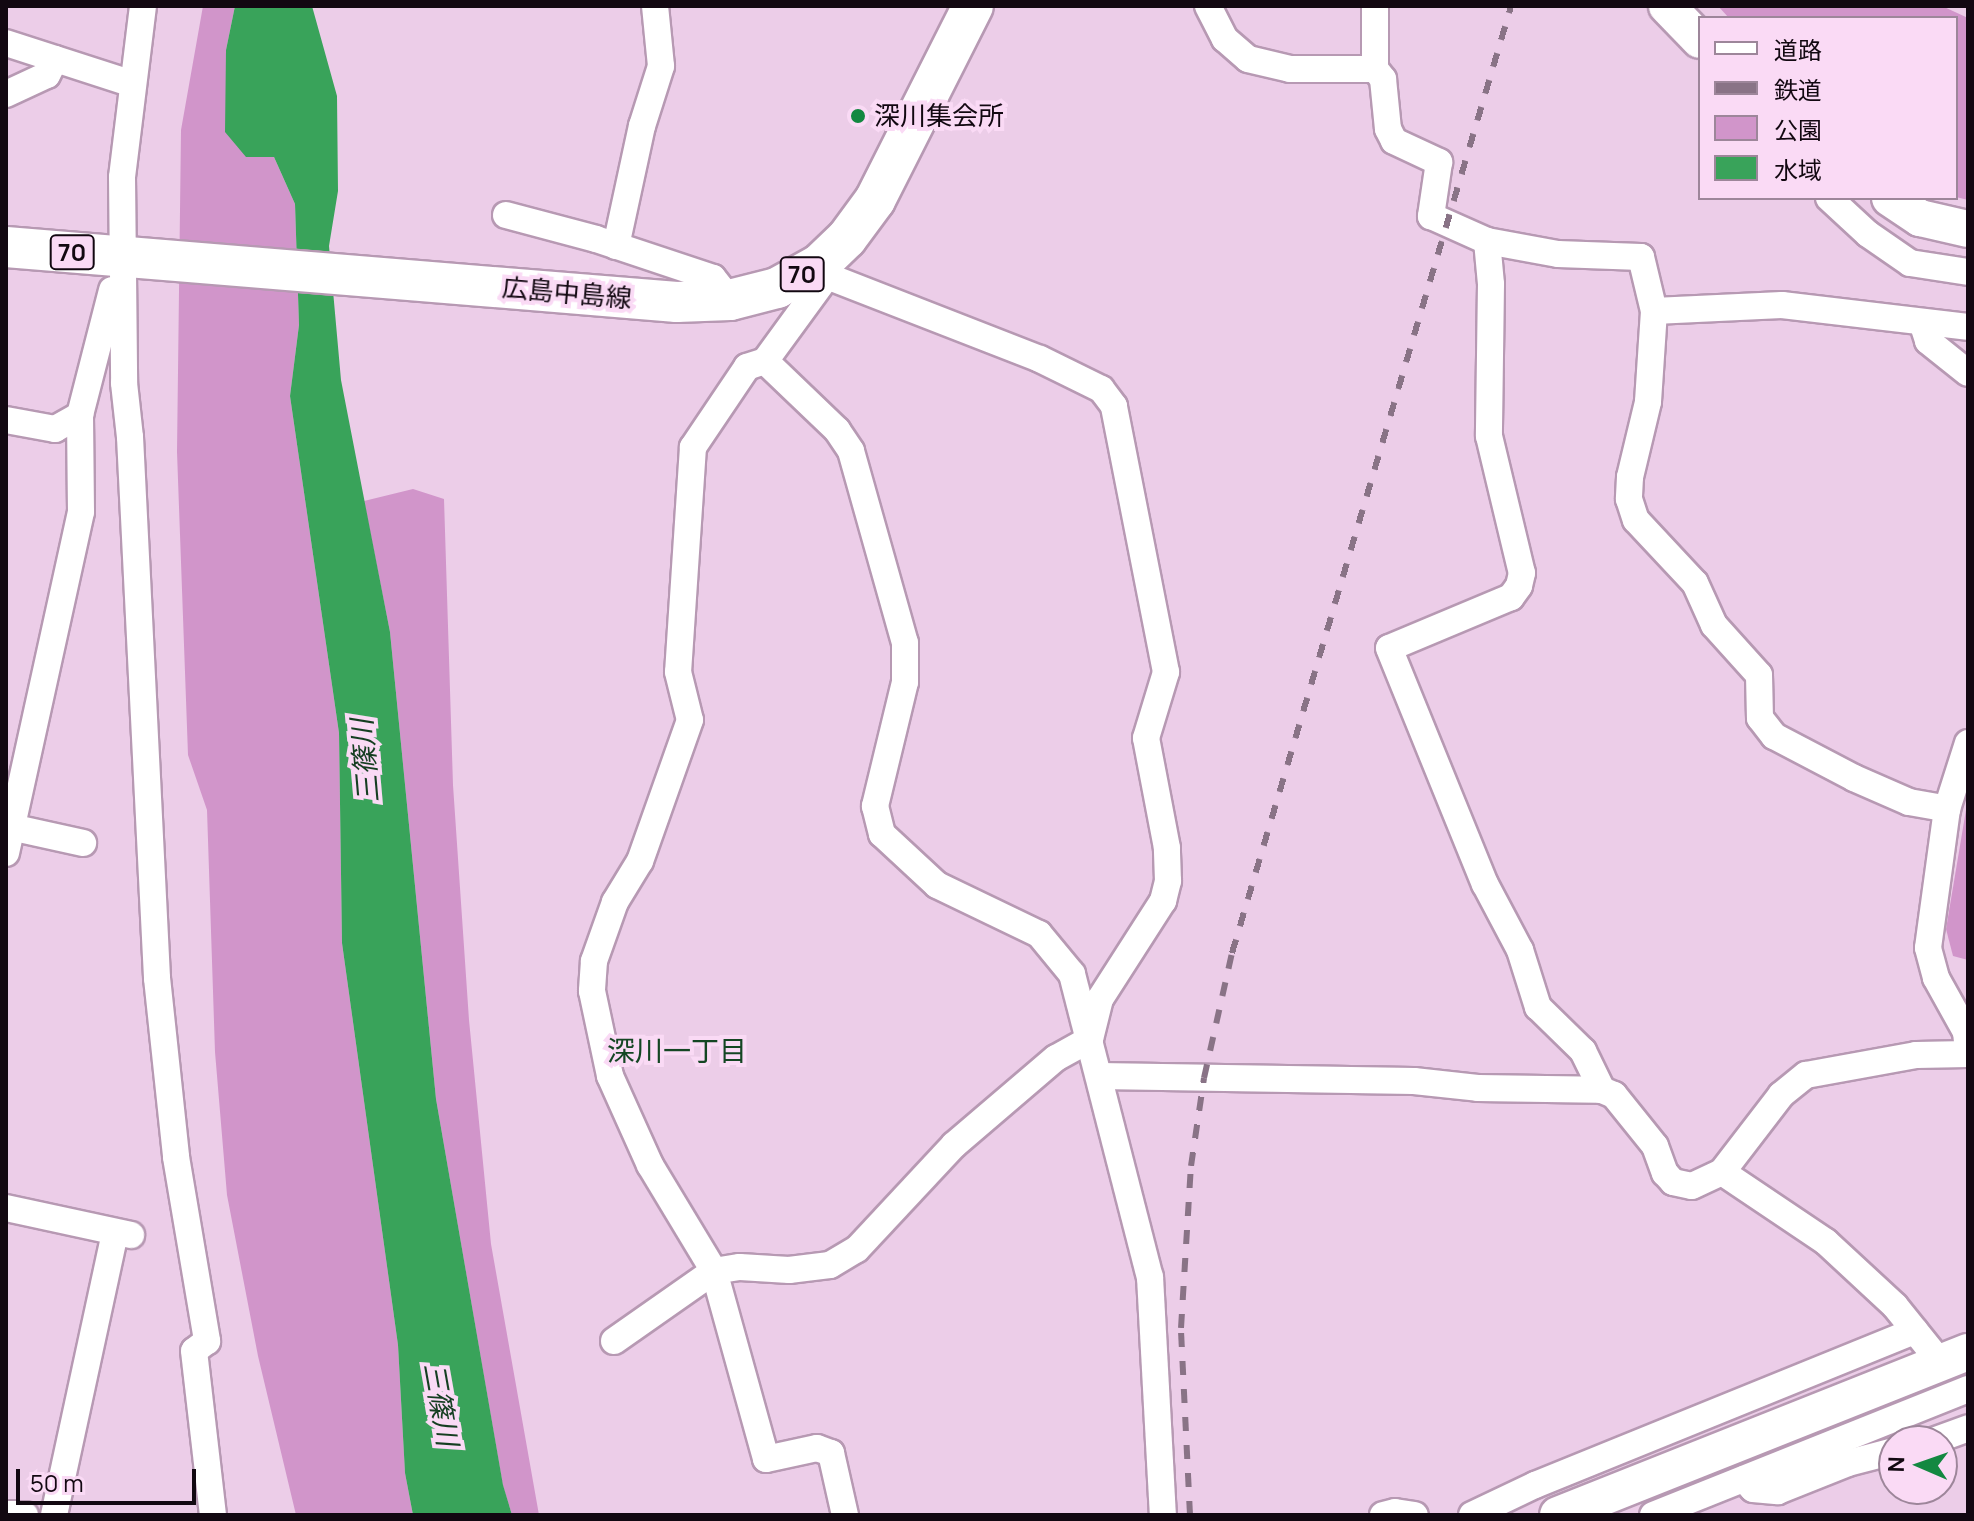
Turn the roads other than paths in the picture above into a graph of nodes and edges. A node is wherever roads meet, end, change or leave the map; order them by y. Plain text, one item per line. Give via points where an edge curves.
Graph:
1 (143, 6) edge
2 (655, 6) edge
3 (973, 6) edge
4 (1208, 6) edge
5 (1375, 6) edge
6 (1667, 6) edge
7 (1698, 38) edge
8 (6, 43) edge
9 (55, 59) junction
10 (1375, 69) junction
11 (133, 84) junction
12 (6, 94) edge
13 (1831, 200) edge
14 (1893, 200) edge
15 (506, 215) dead end
16 (1968, 229) edge
17 (1487, 241) junction
18 (616, 246) junction
19 (6, 247) edge
20 (129, 257) junction
21 (823, 270) junction
22 (1968, 272) edge
23 (730, 300) junction
24 (1654, 311) junction
25 (1922, 322) junction
26 (1968, 327) edge
27 (765, 361) junction
28 (1968, 373) edge
29 (80, 415) junction
30 (6, 420) edge
31 (1968, 743) edge
32 (1947, 809) junction
33 (9, 827) edge
34 (83, 843) dead end
35 (6, 853) edge
36 (1090, 1039) junction
37 (1968, 1053) edge
38 (1099, 1076) junction
39 (1602, 1090) junction
40 (1722, 1172) junction
41 (6, 1208) edge
42 (714, 1271) junction
43 (1915, 1331) junction
44 (614, 1341) dead end
45 (1960, 1368) edge
46 (1878, 1455) edge
47 (1744, 1479) junction
48 (6, 1514) edge
49 (25, 1515) edge
50 (54, 1515) edge
51 (213, 1515) edge
52 (845, 1515) edge
53 (1163, 1515) edge
54 (1383, 1515) edge
55 (1415, 1515) edge
56 (1472, 1515) edge
57 (1558, 1515) edge
58 (1653, 1515) edge

1 - 11 street
2 - 18 street via 661,66
3 - 21 main road, 広島中島線 / 70 via 875,200
4 - 10 street via 1225,39 1248,59 1290,69
5 - 10 street
6 - 7 street
8 - 9 street
9 - 11 street
9 - 12 street via 47,75
10 - 17 street via 1383,79 1394,141 1439,162 1431,216
11 - 20 street via 122,177
13 - 22 street via 1910,263
14 - 16 street via 1920,218
15 - 18 street
17 - 24 street via 1558,254 1641,257
17 - 39 street via 1489,436 1522,573 1519,586 1511,597 1389,648 1485,884 1520,950 1538,1007 1583,1051
18 - 23 street via 713,278
19 - 20 main road, 広島中島線 / 70
20 - 23 main road, 広島中島線 / 70 via 677,302
20 - 29 street
20 - 51 street via 124,383 157,978 176,1157 207,1341 194,1351
21 - 23 main road, 広島中島線 / 70
21 - 27 street
21 - 36 street via 1040,359 1101,389 1114,406 1166,672 1146,738 1167,848 1168,881 1163,901 1100,999
24 - 25 street via 1782,305
24 - 32 street via 1648,402 1630,477 1629,499 1636,520 1695,583 1714,625 1759,675 1760,718 1774,736 1895,796
25 - 26 street
25 - 28 street via 1928,341
27 - 36 street via 837,430 851,451 905,643 905,682 875,806 882,834 937,885 1039,934 1072,974
27 - 42 street via 747,367 693,447 678,672 690,720 640,861 615,902 594,961 592,991 610,1076 650,1165
29 - 30 street via 55,429
29 - 33 street via 81,512
31 - 32 street
32 - 37 street via 1928,948 1936,978 1966,1032
33 - 34 street
33 - 35 street
36 - 38 street
36 - 42 street via 1056,1058 954,1145 857,1249 830,1265
37 - 40 street via 1916,1055 1806,1075 1781,1095
38 - 39 street
38 - 53 street via 1150,1277
39 - 40 street via 1614,1095 1655,1146 1673,1182 1692,1186
40 - 43 street via 1826,1242
41 - 50 street via 123,1233
42 - 44 street
42 - 52 street via 766,1459 817,1448 831,1453
43 - 45 street
43 - 56 street
45 - 47 street
45 - 57 street
46 - 47 street via 1778,1491 1753,1489
47 - 58 street
48 - 49 street
54 - 55 street

